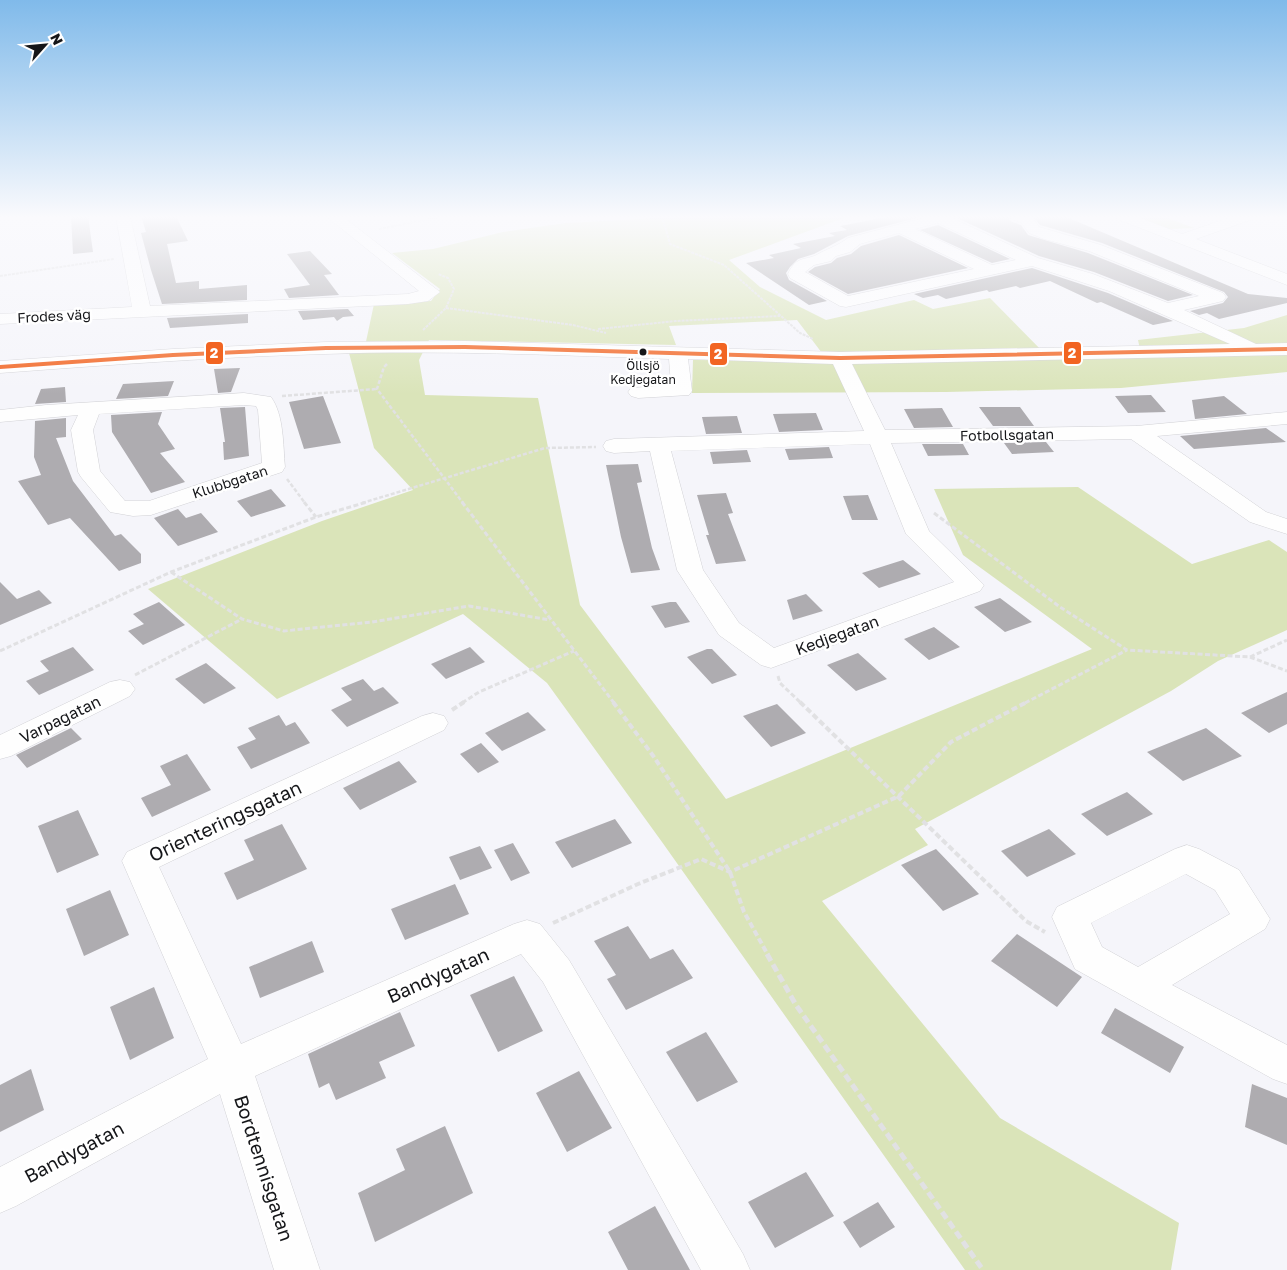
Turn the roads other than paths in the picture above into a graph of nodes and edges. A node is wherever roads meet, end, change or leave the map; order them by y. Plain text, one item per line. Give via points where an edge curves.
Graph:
1 (135, 275) edge
2 (409, 275) edge
3 (798, 275) edge
4 (966, 275) edge
5 (1082, 275) edge
6 (1163, 275) edge
7 (1275, 275) edge
8 (1287, 280) edge
9 (1169, 308) junction
10 (142, 311) junction
11 (0, 319) edge
12 (1254, 349) junction
13 (1287, 349) edge
14 (678, 354) junction
15 (840, 358) junction
16 (0, 367) edge
17 (638, 392) dead end
18 (91, 409) junction
19 (0, 416) edge
20 (1287, 418) edge
21 (1136, 432) junction
22 (878, 437) junction
23 (659, 445) junction
24 (614, 446) road end
25 (1287, 527) edge
26 (120, 689) road end
27 (433, 723) road end
28 (0, 748) edge
29 (1139, 985) junction
30 (1287, 1066) edge
31 (232, 1067) junction
32 (0, 1191) edge
33 (297, 1270) edge
34 (727, 1270) edge

1 - 10 street
2 - 10 street, Frodes väg via 431,292 408,299
3 - 4 street via 846,302
5 - 9 street
6 - 9 street via 1217,297
7 - 8 street
9 - 12 street
10 - 11 street, Frodes väg
12 - 13 street
12 - 15 street
14 - 15 street
14 - 16 street via 465,347 326,348
14 - 17 street via 682,391
15 - 22 street, Kedjegatan
18 - 18 street, Klubbgatan via 244,399 264,401 268,410 274,467 152,508 118,507 89,472 82,430
18 - 19 street
20 - 21 street, Fotbollsgatan
21 - 22 street, Fotbollsgatan
21 - 25 street via 1258,517
22 - 23 street
22 - 23 street, Kedjegatan via 918,534 971,586 771,659 729,629 690,570
23 - 24 street
26 - 28 street, Varpagatan
27 - 31 street, Orienteringsgatan via 139,861
29 - 29 street via 1088,958 1070,918 1187,858 1227,880 1252,919
29 - 30 street
31 - 32 street, Bandygatan
31 - 33 street, Bordtennisgatan
31 - 34 street, Bandygatan via 527,935 556,970

